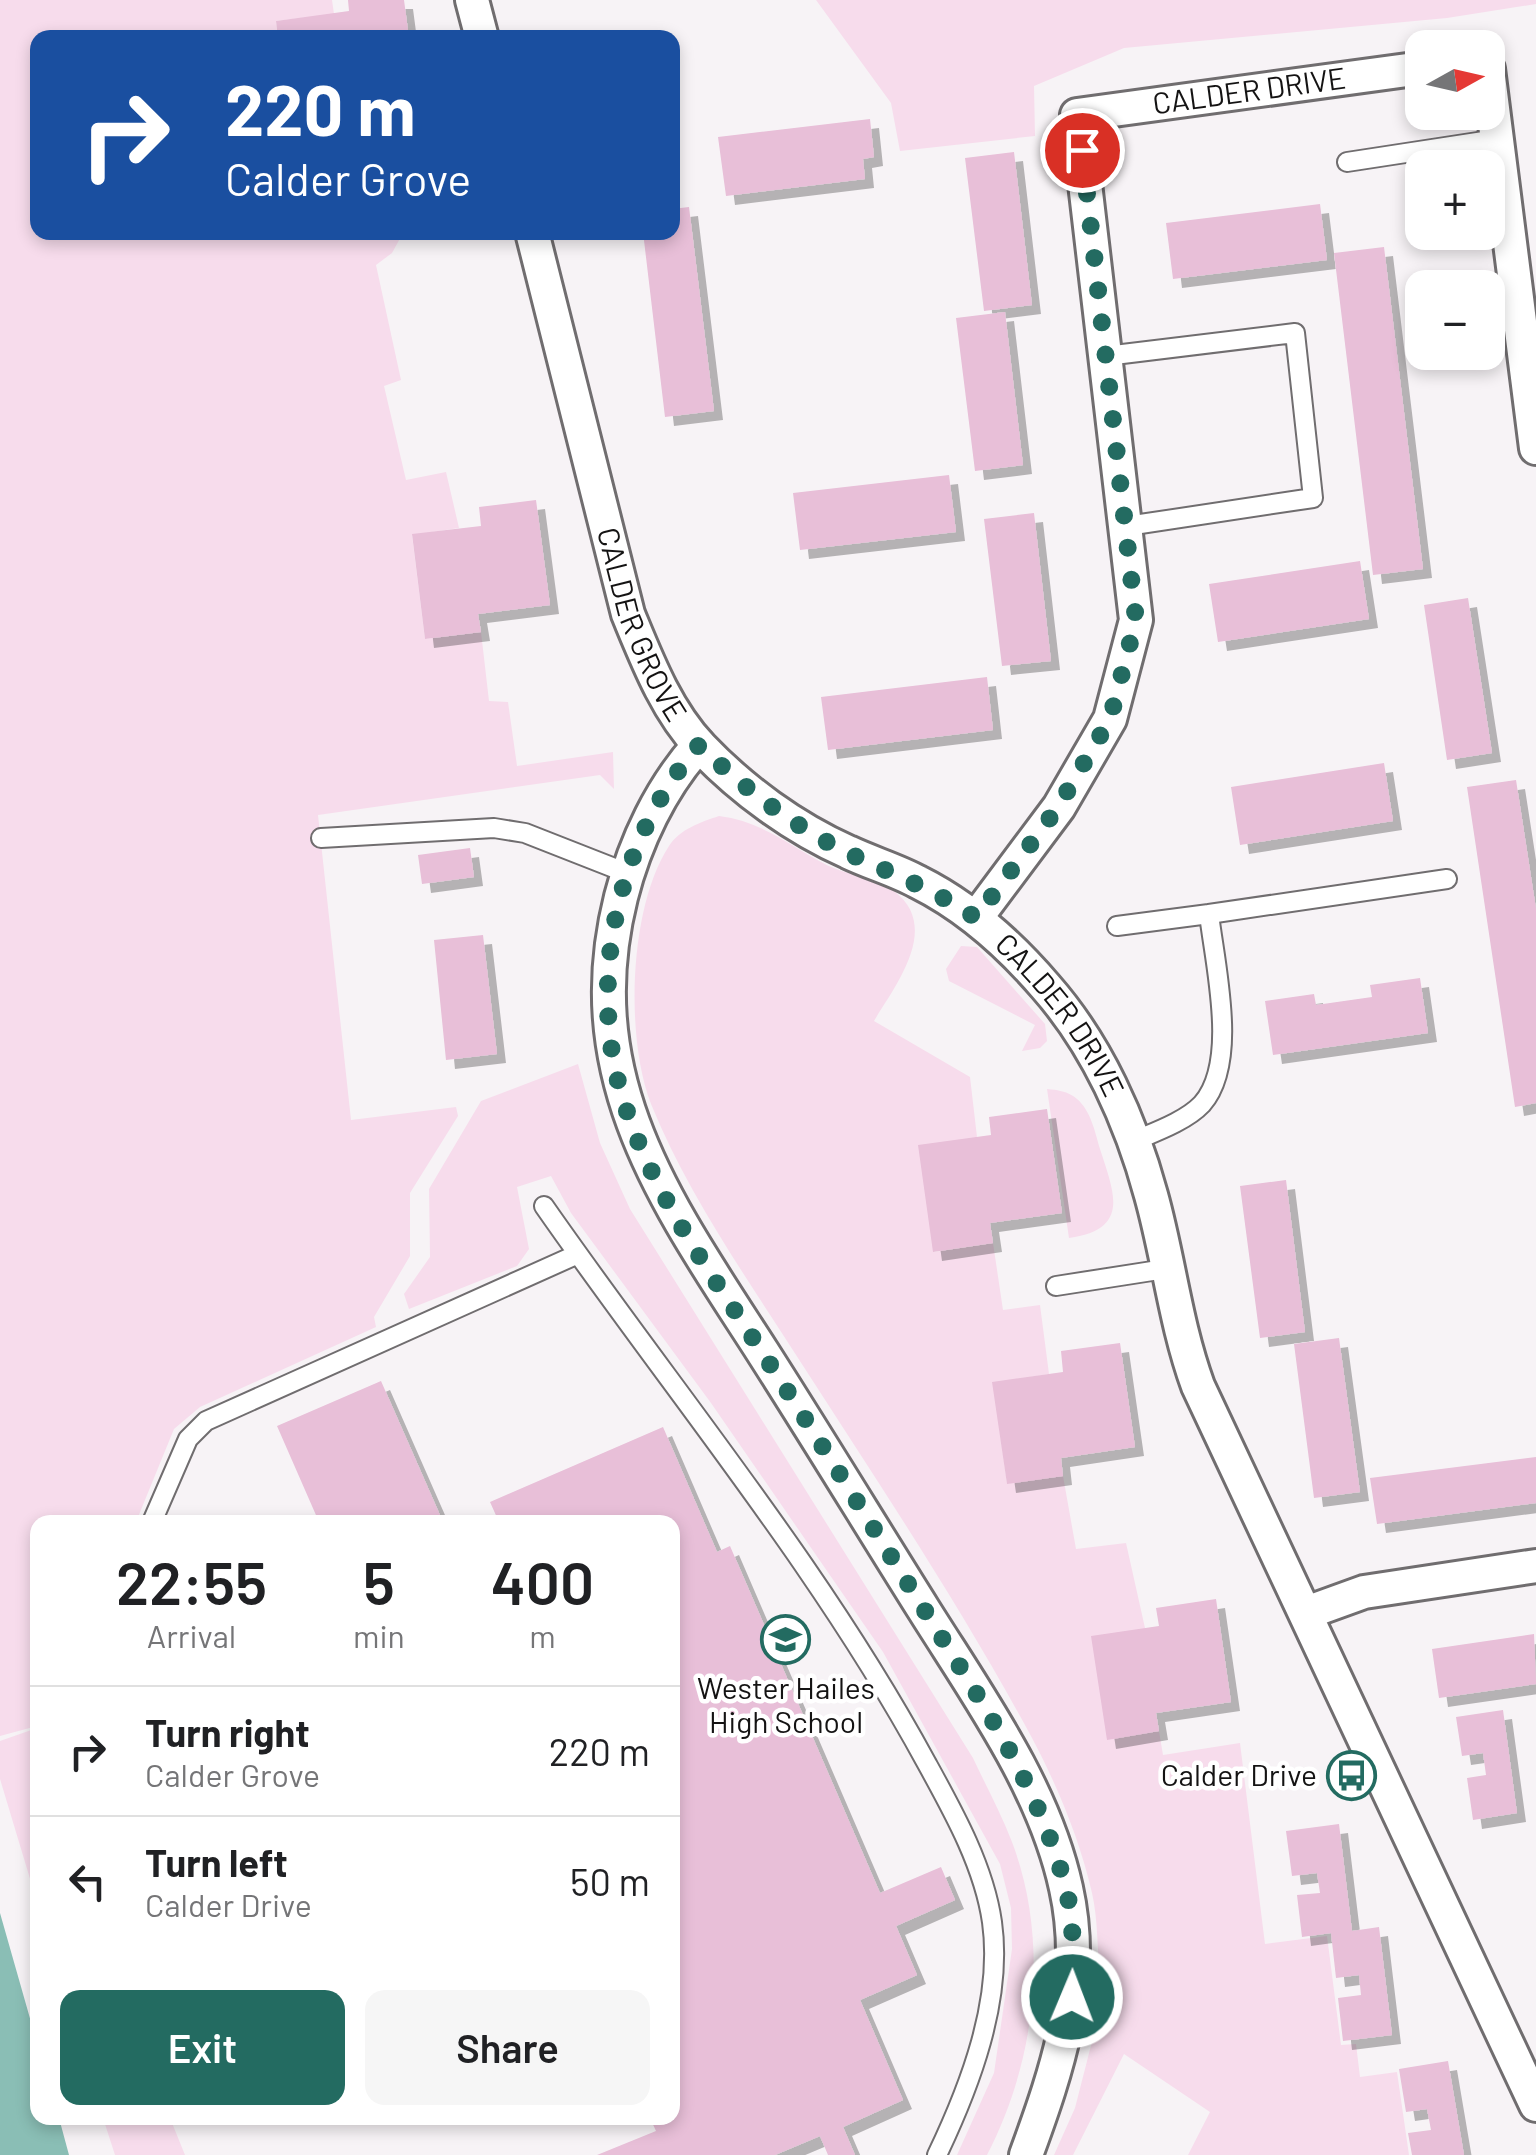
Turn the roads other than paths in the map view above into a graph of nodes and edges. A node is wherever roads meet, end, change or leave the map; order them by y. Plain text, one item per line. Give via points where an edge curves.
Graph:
1 (472, 0) edge
2 (480, 30) edge
3 (1405, 70) edge
4 (1496, 130) edge
5 (1497, 140) junction
6 (1347, 162) dead end
7 (534, 240) edge
8 (1106, 356) junction
9 (1536, 448) edge
10 (1127, 526) junction
11 (699, 745) junction
12 (321, 838) dead end
13 (628, 873) junction
14 (1447, 879) dead end
15 (1210, 914) junction
16 (976, 918) junction
17 (1117, 926) dead end
18 (1134, 1141) junction
19 (544, 1206) dead end
20 (578, 1254) junction
21 (1165, 1269) junction
22 (1056, 1286) dead end
23 (155, 1515) edge
24 (1536, 1566) edge
25 (1306, 1613) junction
26 (1536, 2105) edge
27 (937, 2155) edge
28 (1026, 2155) edge

1 - 2 street
3 - 8 street, CALDER DRIVE via 1078,115
4 - 5 street
5 - 6 lane
5 - 9 street
7 - 11 street, CALDER GROVE via 628,614 650,668
8 - 10 street, CALDER DRIVE
8 - 10 lane via 1295,334 1314,498
10 - 16 street, CALDER DRIVE via 1136,620 1110,719 1058,807
11 - 13 street via 660,798
11 - 16 street, CALDER GROVE via 790,820
12 - 13 lane via 494,828 525,833
13 - 28 street via 612,932 608,984 618,1078 640,1146 694,1248 976,1693 1046,1826 1066,1889 1072,1997 1056,2072
14 - 15 lane
15 - 17 lane
15 - 18 lane via 1222,1031 1219,1077 1200,1106
16 - 18 street, CALDER DRIVE via 1078,1027
18 - 21 street, CALDER DRIVE
19 - 20 lane
20 - 23 lane via 206,1421 188,1439
20 - 27 lane via 889,1693 978,1872 992,1923 992,1981 970,2074
21 - 22 lane
21 - 25 street, CALDER DRIVE via 1198,1386
24 - 25 street via 1364,1592
25 - 26 street, CALDER DRIVE

